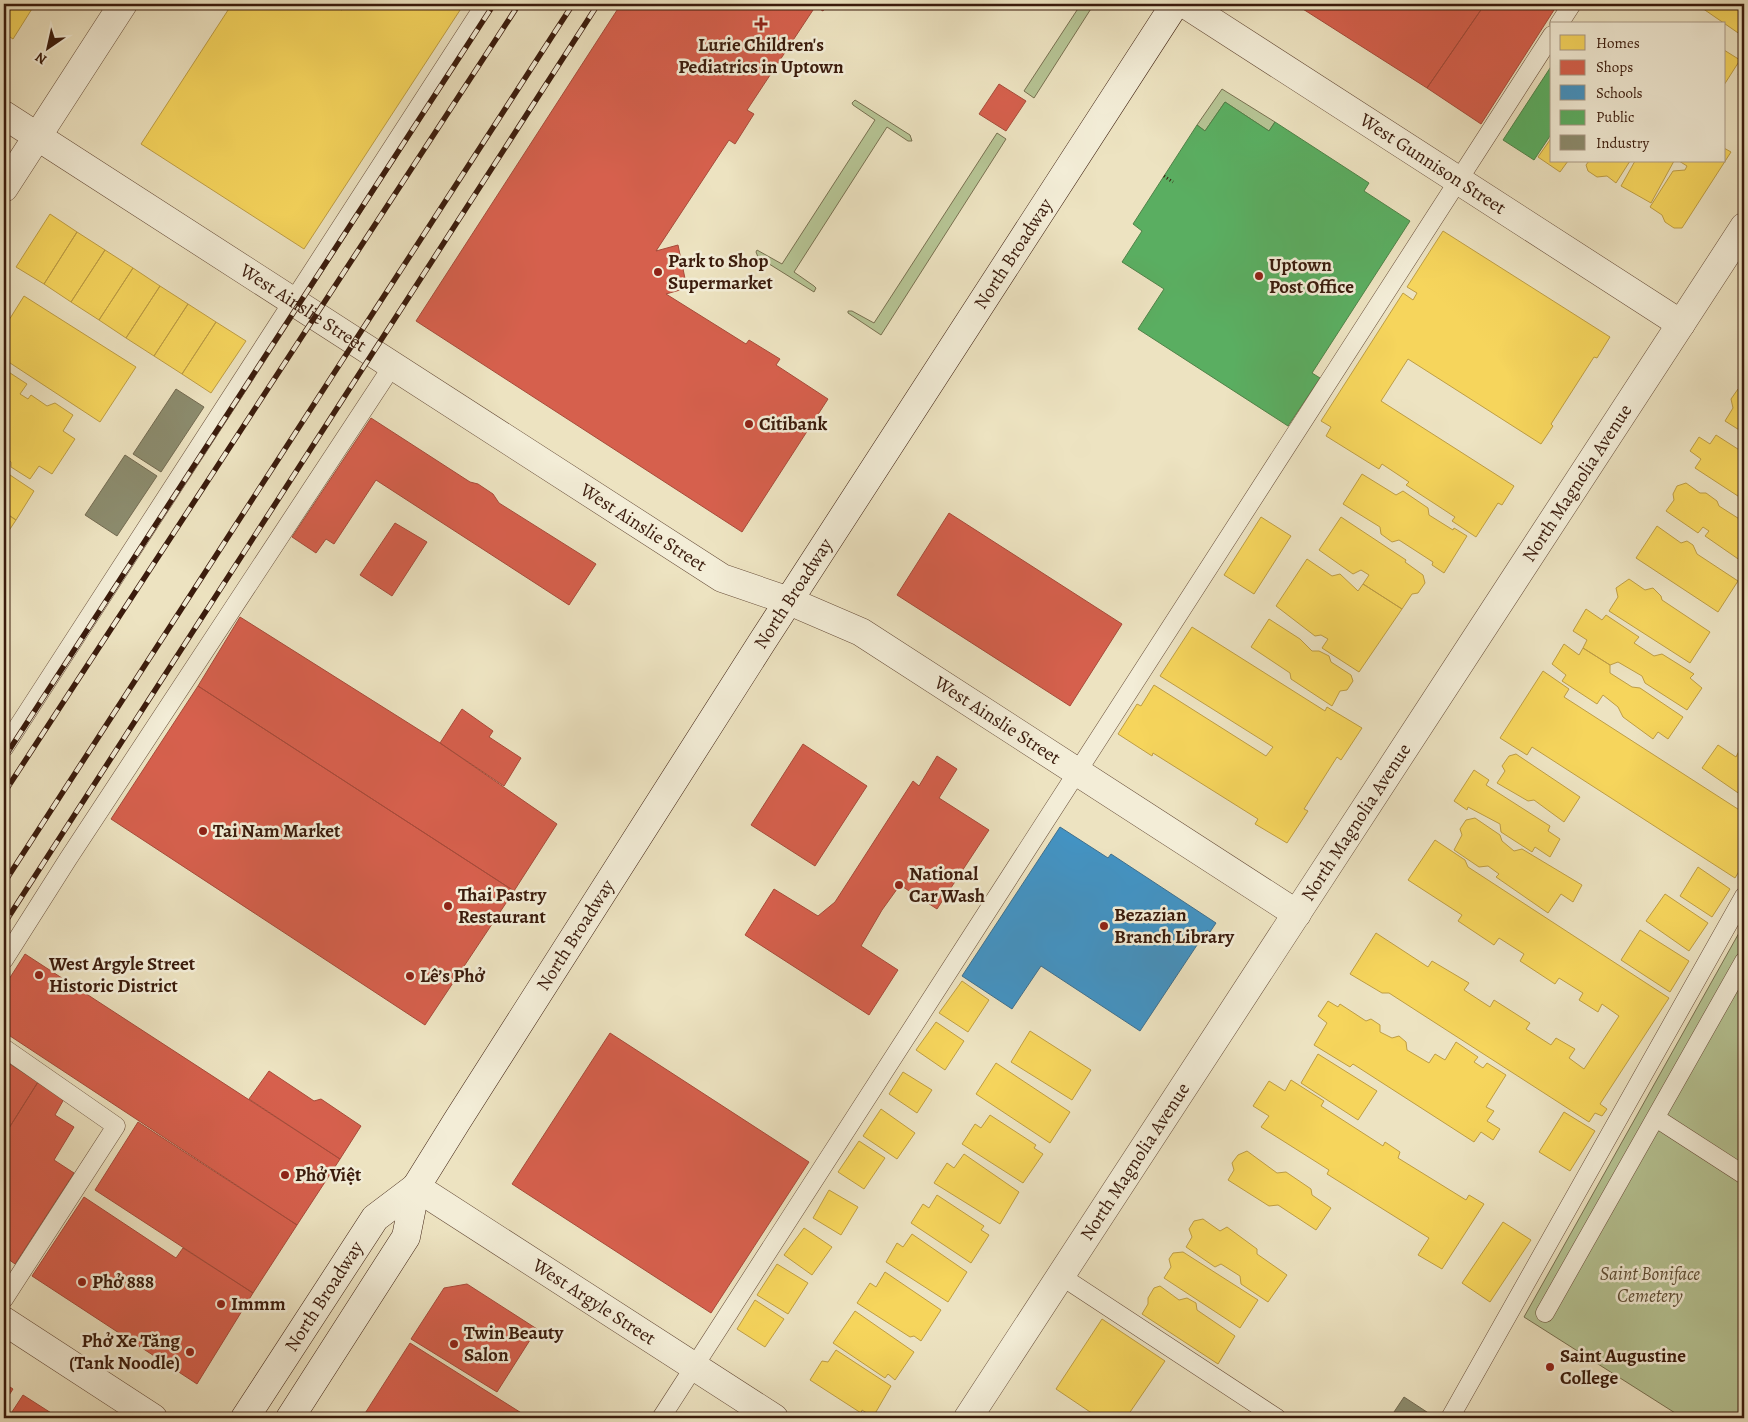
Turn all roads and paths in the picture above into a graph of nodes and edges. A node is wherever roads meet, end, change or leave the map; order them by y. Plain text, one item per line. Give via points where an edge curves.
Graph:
1 (123, 4) edge
2 (485, 4) edge
3 (1175, 4) edge
4 (1185, 4) edge
5 (1572, 4) edge
6 (1560, 22) edge
7 (1550, 38) edge
8 (4, 115) edge
9 (37, 137) junction
10 (1164, 176) dead end
11 (1458, 180) junction
12 (1173, 182) dead end
13 (4, 188) edge
14 (1744, 227) edge
15 (293, 302) junction
16 (1681, 324) junction
17 (393, 365) junction
18 (789, 601) junction
19 (4, 748) edge
20 (1077, 773) junction
21 (1744, 896) edge
22 (1297, 914) junction
23 (4, 960) edge
24 (1744, 961) edge
25 (4, 1048) edge
26 (1656, 1118) junction
27 (1744, 1175) edge
28 (416, 1188) junction
29 (1061, 1276) junction
30 (4, 1299) edge
31 (1545, 1313) dead end
32 (4, 1321) edge
33 (694, 1367) junction
34 (153, 1418) edge
35 (245, 1418) edge
36 (290, 1418) edge
37 (661, 1418) edge
38 (774, 1418) edge
39 (968, 1418) edge
40 (1277, 1418) edge
41 (1450, 1418) edge

1 - 9 street
2 - 15 lane
3 - 18 street, North Broadway
4 - 11 street, West Gunnison Street
5 - 6 lane
7 - 11 lane
8 - 9 street, West Ainslie Street
9 - 13 street
9 - 15 street, West Ainslie Street
10 - 12 path
11 - 16 street, West Gunnison Street
11 - 20 lane
14 - 16 street, North Magnolia Avenue
15 - 17 street, West Ainslie Street
15 - 19 lane
16 - 22 street, North Magnolia Avenue
17 - 18 street, West Ainslie Street via 722,578
17 - 23 lane
18 - 20 street, West Ainslie Street via 861,632
18 - 28 street, North Broadway
20 - 22 street, West Ainslie Street
20 - 33 lane
21 - 41 lane
22 - 29 street, North Magnolia Avenue
24 - 26 lane
25 - 30 lane via 116,1126
26 - 27 lane
26 - 31 lane
28 - 33 street, West Argyle Street
28 - 35 street, North Broadway via 375,1218
28 - 36 street, North Broadway via 406,1237
29 - 39 street, North Magnolia Avenue
29 - 40 lane
32 - 34 street
33 - 37 lane
33 - 38 street, West Argyle Street

